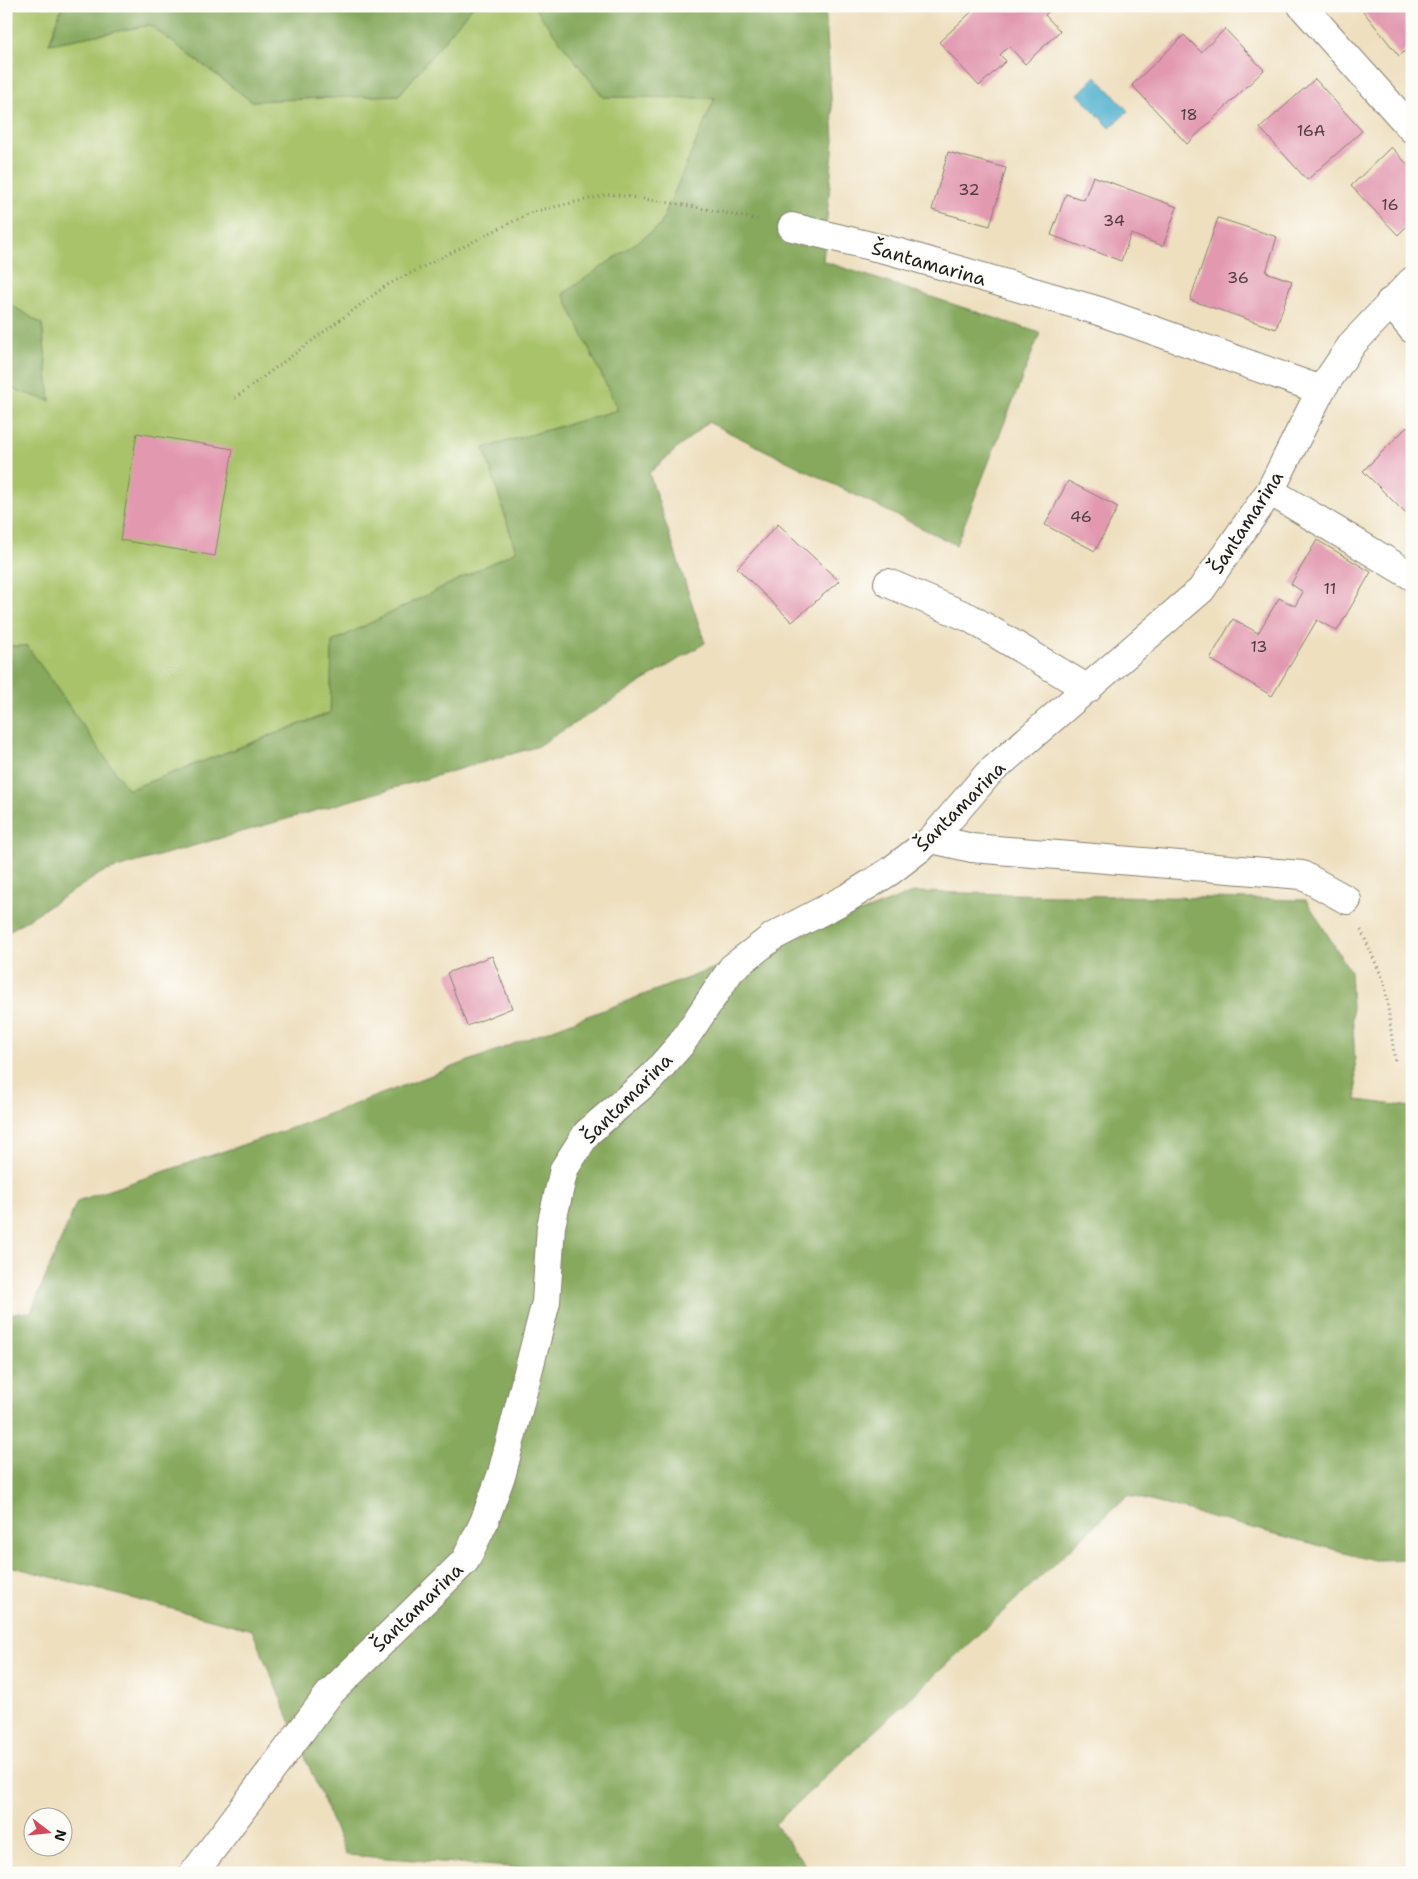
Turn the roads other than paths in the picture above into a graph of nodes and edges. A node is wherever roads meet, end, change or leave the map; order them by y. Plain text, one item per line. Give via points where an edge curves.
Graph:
1 (1302, 6) edge
2 (1412, 129) edge
3 (792, 227) road end
4 (1412, 281) edge
5 (1390, 302) junction
6 (1412, 329) edge
7 (1321, 390) junction
8 (1270, 490) junction
9 (1412, 576) edge
10 (888, 583) dead end
11 (1088, 689) junction
12 (932, 839) junction
13 (1347, 900) road end
14 (194, 1873) edge

1 - 2 street
3 - 7 street, Šantamarina via 896,252 1099,311
4 - 5 street, Šantamarina
5 - 6 street
5 - 7 street, Šantamarina via 1353,344
7 - 8 street, Šantamarina
8 - 9 street
8 - 11 street, Šantamarina via 1201,590
10 - 11 street via 970,618
11 - 12 street, Šantamarina via 988,774
12 - 13 street via 972,848 1302,875
12 - 14 street, Šantamarina via 889,872 774,936 732,968 681,1044 651,1078 587,1133 564,1169 551,1226 546,1302 502,1472 484,1522 465,1561 329,1694

